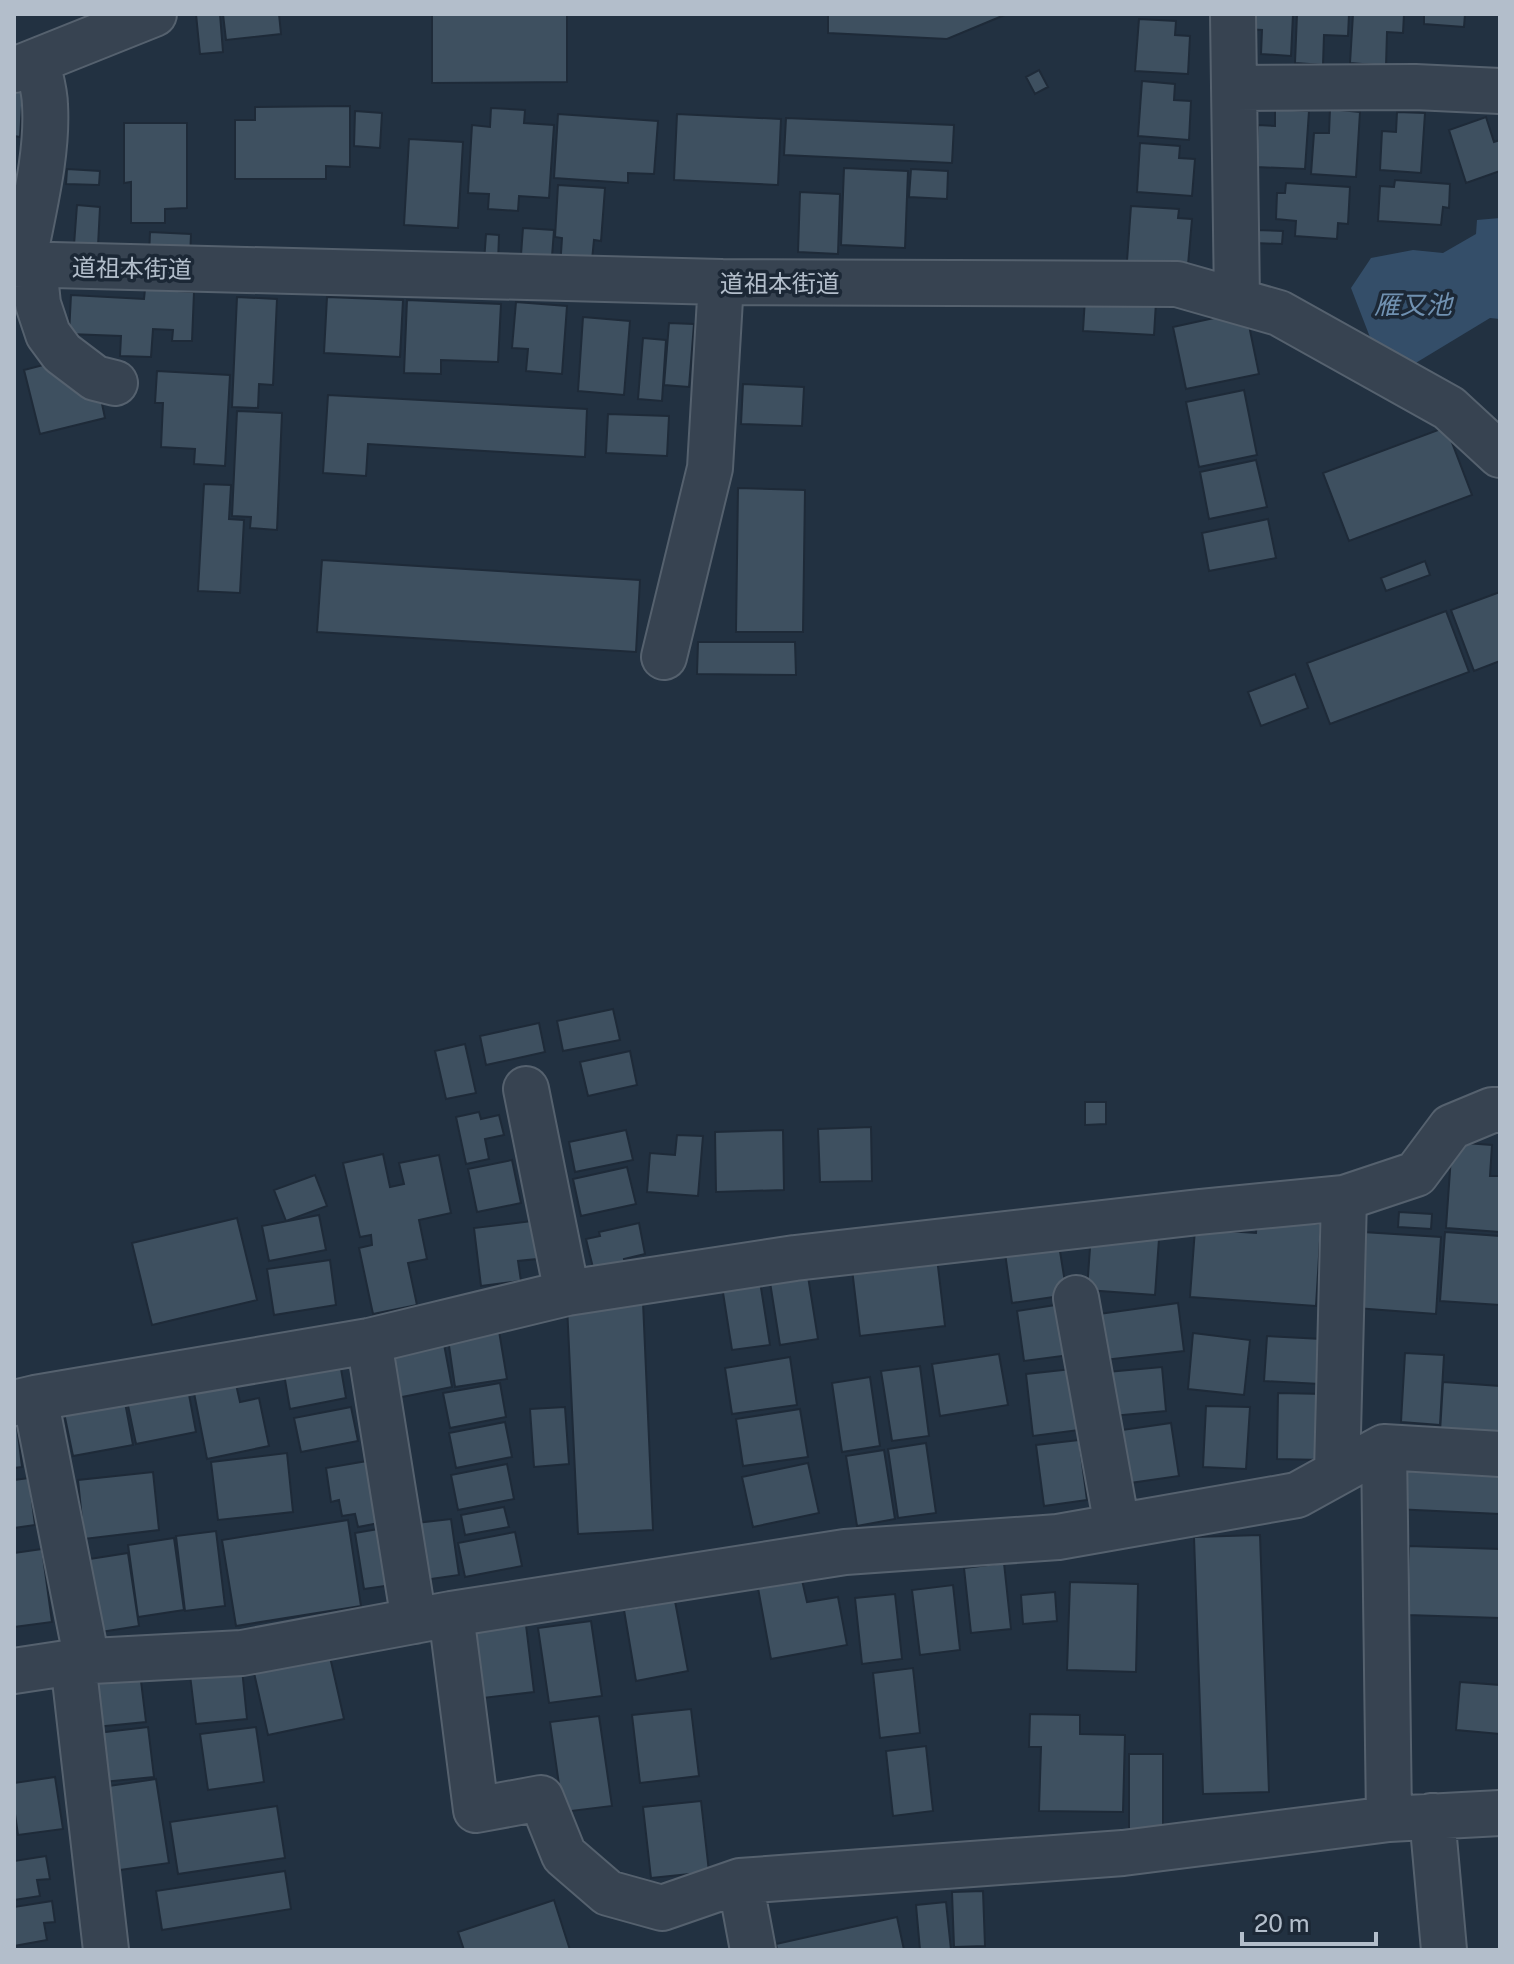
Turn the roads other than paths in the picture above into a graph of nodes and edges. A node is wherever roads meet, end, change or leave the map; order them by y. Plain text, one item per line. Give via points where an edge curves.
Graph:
1 (154, 14) edge
2 (1233, 14) edge
3 (26, 66) edge
4 (1234, 88) junction
5 (1500, 91) edge
6 (24, 265) edge
7 (721, 282) junction
8 (1237, 301) junction
9 (115, 383) dead end
10 (1500, 455) edge
11 (664, 657) dead end
12 (526, 1089) dead end
13 (1500, 1110) edge
14 (1344, 1198) junction
15 (567, 1293) junction
16 (1076, 1298) dead end
17 (369, 1341) junction
18 (24, 1400) edge
19 (1384, 1447) junction
20 (1500, 1454) edge
21 (1337, 1472) junction
22 (1117, 1526) junction
23 (432, 1618) junction
24 (80, 1662) junction
25 (14, 1671) edge
26 (1500, 1813) edge
27 (1432, 1816) junction
28 (1389, 1819) junction
29 (740, 1881) junction
30 (106, 1950) edge
31 (753, 1950) edge
32 (1444, 1950) edge

1 - 3 street
2 - 4 street
3 - 6 street via 45,102 45,132
4 - 5 street
4 - 8 street
6 - 7 street, 道祖本街道
6 - 9 street via 48,334 62,353 95,378
7 - 8 street, 道祖本街道 via 1177,284
7 - 11 street via 710,468
8 - 10 street, 道祖本街道 via 1279,313 1449,408
12 - 15 street
13 - 14 street via 1451,1127 1416,1174
14 - 15 street via 795,1258
14 - 21 street
15 - 17 street
16 - 22 street
17 - 18 street
17 - 23 street
18 - 24 street
19 - 20 street
19 - 21 street
19 - 28 street
21 - 22 street via 1297,1495
22 - 23 street via 1058,1537 845,1552
23 - 24 street via 242,1653
23 - 29 street via 476,1810 541,1798 564,1855 608,1893 662,1908
24 - 25 street
24 - 30 street
26 - 27 street
27 - 28 street
27 - 32 street
28 - 29 street via 1123,1853
29 - 31 street

